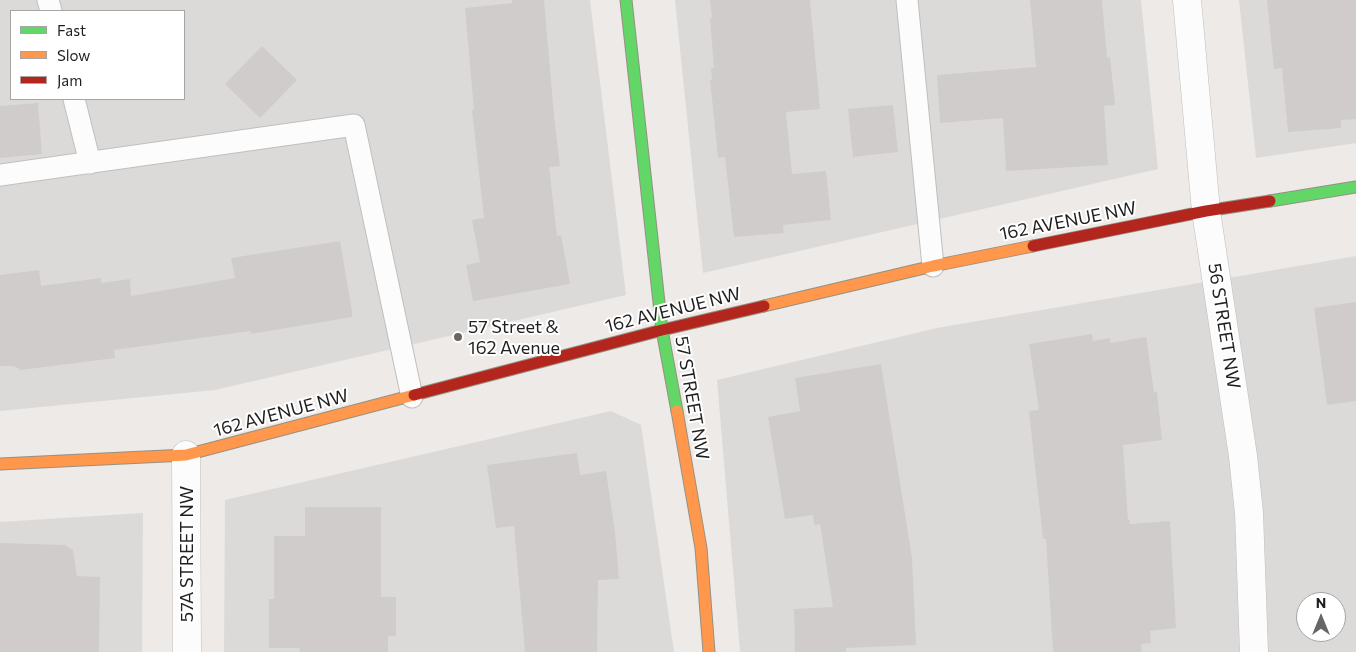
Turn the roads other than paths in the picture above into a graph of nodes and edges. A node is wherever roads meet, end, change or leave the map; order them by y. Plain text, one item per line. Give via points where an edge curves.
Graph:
1 (626, 0) edge
2 (907, 0) edge
3 (1187, 0) edge
4 (74, 100) edge
5 (90, 162) junction
6 (0, 175) edge
7 (1356, 187) edge
8 (1206, 211) junction
9 (933, 266) junction
10 (662, 330) junction
11 (412, 397) junction
12 (186, 455) junction
13 (0, 464) edge
14 (187, 652) edge
15 (709, 652) edge
16 (1254, 652) edge

1 - 10 street, 57 STREET NW
2 - 9 lane
3 - 8 street, 56 STREET NW
4 - 5 lane
5 - 6 lane
5 - 11 lane via 354,126
7 - 8 street, 162 AVENUE NW
8 - 9 street, 162 AVENUE NW
8 - 16 street, 56 STREET NW via 1244,456
9 - 10 street, 162 AVENUE NW
10 - 11 street, 162 AVENUE NW
10 - 15 street, 57 STREET NW via 700,548
11 - 12 street, 162 AVENUE NW
12 - 13 street, 162 AVENUE NW
12 - 14 street, 57A STREET NW

